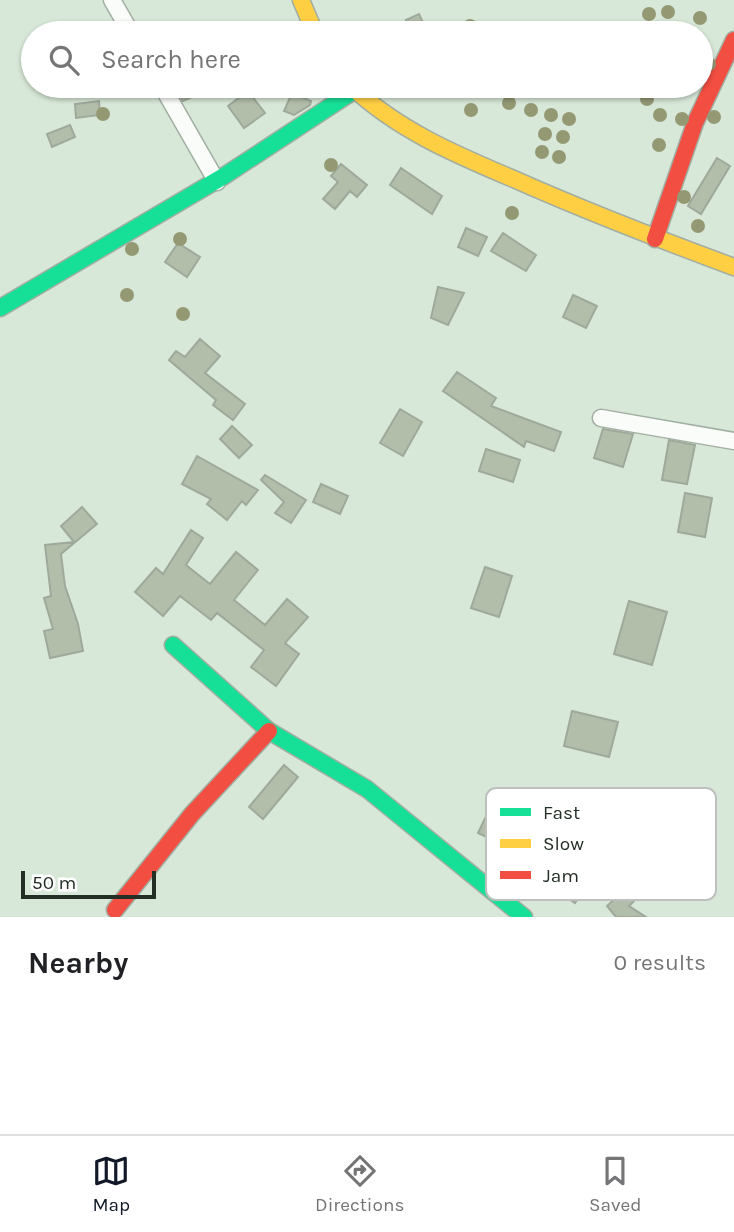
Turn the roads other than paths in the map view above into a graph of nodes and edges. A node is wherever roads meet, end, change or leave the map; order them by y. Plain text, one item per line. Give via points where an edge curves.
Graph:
1 (112, 0) edge
2 (301, 0) edge
3 (124, 21) edge
4 (310, 21) edge
5 (734, 40) edge
6 (713, 85) edge
7 (169, 98) edge
8 (340, 98) edge
9 (364, 98) edge
10 (707, 98) edge
11 (217, 182) junction
12 (655, 239) junction
13 (734, 267) edge
14 (0, 308) edge
15 (600, 418) dead end
16 (734, 441) edge
17 (173, 645) dead end
18 (269, 731) junction
19 (486, 886) edge
20 (503, 900) edge
21 (115, 910) dead end
22 (524, 917) edge

1 - 3 street
2 - 4 street
5 - 6 street
7 - 11 street
8 - 11 street
9 - 12 street via 384,117 425,140
10 - 12 street
11 - 14 street
12 - 13 street
15 - 16 street
17 - 18 street
18 - 19 street via 367,789
18 - 21 street via 192,814
20 - 22 street

